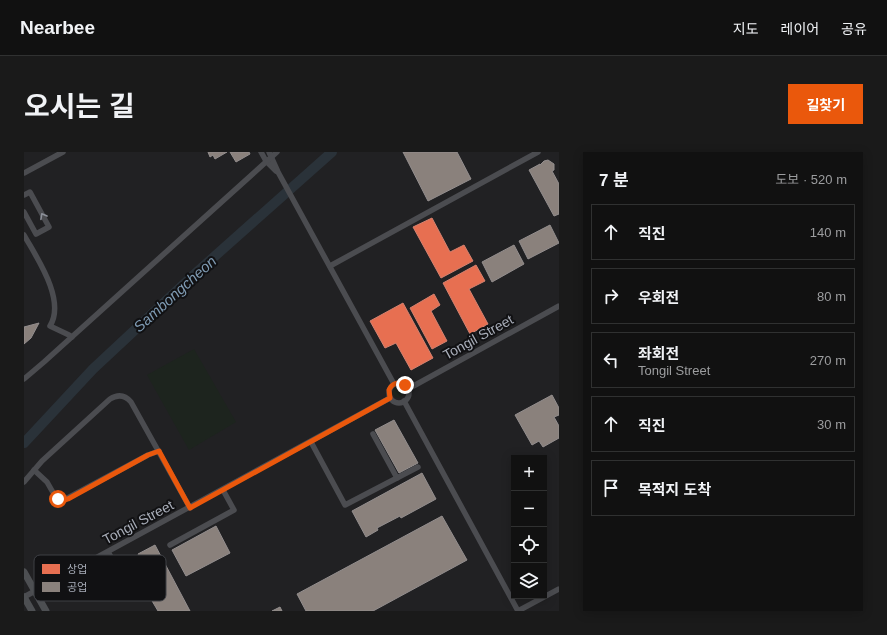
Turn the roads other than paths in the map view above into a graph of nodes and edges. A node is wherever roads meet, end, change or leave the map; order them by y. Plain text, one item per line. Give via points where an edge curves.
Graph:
1 (63, 152) edge
2 (261, 152) edge
3 (277, 152) edge
4 (538, 152) edge
5 (271, 154) edge
6 (266, 162) junction
7 (278, 172) junction
8 (24, 173) edge
9 (24, 194) edge
10 (24, 212) edge
11 (24, 236) edge
12 (330, 266) junction
13 (559, 306) edge
14 (72, 337) junction
15 (24, 379) edge
16 (394, 384) junction
17 (408, 389) junction
18 (390, 398) junction
19 (404, 401) junction
20 (373, 434) dead end
21 (311, 442) junction
22 (159, 451) junction
23 (418, 467) dead end
24 (34, 470) junction
25 (397, 478) junction
26 (24, 482) edge
27 (223, 490) junction
28 (190, 508) junction
29 (170, 544) dead end
30 (108, 552) junction
31 (102, 555) edge
32 (110, 555) edge
33 (24, 572) edge
34 (34, 589) edge
35 (559, 589) edge
36 (34, 592) edge
37 (24, 597) edge
38 (40, 601) edge
39 (32, 611) edge
40 (46, 611) edge
41 (518, 611) edge

1 - 8 street
2 - 6 street
3 - 5 street
4 - 12 street
5 - 6 street
5 - 7 street
6 - 7 street
6 - 14 street
7 - 12 street
10 -> 9 street via 36,234 49,227 30,192
11 - 14 street via 51,288 54,306 50,326
12 - 16 street
13 - 17 street, Tongil Street
14 - 15 street
16 - 17 street via 402,383
16 - 18 street via 389,390
17 - 19 street via 408,396
18 - 19 street via 396,402
18 - 21 street, Tongil Street
19 - 41 street
20 - 25 street
21 - 25 street via 346,505
21 - 27 street, Tongil Street
22 - 24 street via 62,501
22 - 24 street via 131,402 123,396 114,396
22 - 28 street
23 - 25 street
24 - 26 street
27 - 28 street, Tongil Street
27 - 29 street via 234,510
28 - 30 street, Tongil Street
30 - 31 street, Tongil Street
30 - 32 street
33 - 34 main road
35 - 41 street
36 - 37 street, Tongil Street
37 - 39 main road
38 - 40 main road

